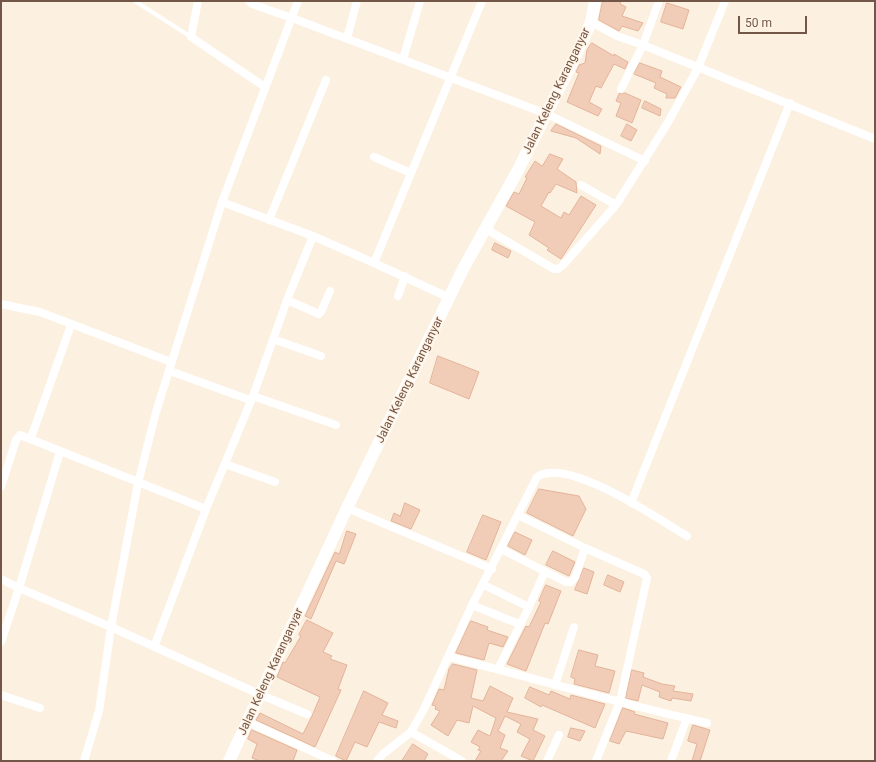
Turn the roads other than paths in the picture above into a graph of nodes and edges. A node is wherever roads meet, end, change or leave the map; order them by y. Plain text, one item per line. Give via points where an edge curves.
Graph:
1 (135, 1) edge
2 (198, 1) edge
3 (249, 1) edge
4 (298, 1) edge
5 (357, 1) edge
6 (420, 1) edge
7 (482, 1) edge
8 (594, 1) edge
9 (659, 1) edge
10 (725, 1) edge
11 (292, 18) junction
12 (591, 22) junction
13 (191, 37) junction
14 (347, 38) junction
15 (643, 44) junction
16 (403, 59) junction
17 (698, 68) junction
18 (452, 78) junction
19 (326, 80) dead end
20 (265, 87) junction
21 (621, 89) dead end
22 (790, 104) junction
23 (546, 114) junction
24 (875, 139) edge
25 (374, 157) dead end
26 (645, 161) junction
27 (411, 173) junction
28 (581, 185) dead end
29 (222, 202) junction
30 (616, 205) junction
31 (269, 220) junction
32 (486, 229) junction
33 (314, 236) junction
34 (374, 263) junction
35 (405, 276) junction
36 (330, 291) dead end
37 (398, 296) dead end
38 (450, 298) junction
39 (288, 300) junction
40 (1, 304) edge
41 (71, 325) junction
42 (273, 339) junction
43 (321, 356) dead end
44 (170, 367) junction
45 (251, 398) junction
46 (336, 425) dead end
47 (31, 438) junction
48 (60, 452) junction
49 (225, 464) junction
50 (276, 482) dead end
51 (138, 483) junction
52 (1, 487) edge
53 (631, 503) junction
54 (347, 508) junction
55 (206, 509) junction
56 (518, 515) junction
57 (687, 536) dead end
58 (585, 548) junction
59 (501, 549) junction
60 (492, 569) junction
61 (545, 571) junction
62 (1, 579) edge
63 (484, 585) junction
64 (19, 588) junction
65 (472, 605) junction
66 (528, 606) junction
67 (519, 624) junction
68 (111, 627) junction
69 (574, 627) dead end
70 (1, 642) edge
71 (154, 647) junction
72 (449, 657) junction
73 (498, 669) junction
74 (555, 685) junction
75 (261, 695) junction
76 (1, 696) edge
77 (620, 701) junction
78 (40, 708) dead end
79 (307, 714) dead end
80 (687, 718) junction
81 (248, 722) junction
82 (707, 723) dead end
83 (410, 732) junction
84 (559, 735) dead end
85 (457, 760) edge
86 (84, 761) edge
87 (229, 761) edge
88 (333, 761) edge
89 (377, 761) edge
90 (547, 761) edge
91 (596, 761) edge
92 (671, 761) edge

1 - 13 lane
2 - 13 street
3 - 11 street
4 - 11 street
5 - 14 street
6 - 16 street
7 - 18 street
8 - 12 main road, Jalan Keleng Karanganyar
9 - 15 street
10 - 17 street
11 - 14 street
11 - 20 street
12 - 15 street via 617,36
12 - 23 main road, Jalan Keleng Karanganyar
13 - 20 street
14 - 16 street
15 - 17 street
15 - 21 street
16 - 18 street
17 - 22 street
17 - 26 street
18 - 23 street
18 - 27 street
19 - 31 street
20 - 29 street
22 - 24 street
22 - 53 street
23 - 26 street
23 - 32 main road, Jalan Keleng Karanganyar
25 - 27 street
26 - 30 street
27 - 34 street
28 - 30 street
29 - 31 street
29 - 44 street
30 - 32 street via 558,269
31 - 33 street
32 - 38 main road, Jalan Keleng Karanganyar
33 - 34 street
33 - 39 street
34 - 35 street
35 - 37 street
35 - 38 street
36 - 39 street via 319,314
38 - 54 main road, Jalan Keleng Karanganyar
39 - 42 street
40 - 41 street via 40,312
41 - 44 street
41 - 47 street
42 - 43 street
42 - 45 street
44 - 45 street
44 - 51 street
45 - 46 street
45 - 49 street
47 - 48 street
47 - 52 street via 18,436
48 - 51 street
48 - 64 street
49 - 50 street
49 - 55 street
51 - 55 street
51 - 68 street
53 - 56 street via 603,487 578,477 546,472 537,477
53 - 57 street
54 - 60 street
54 - 75 main road, Jalan Keleng Karanganyar
55 - 71 street
56 - 58 street
56 - 59 street
58 - 61 street via 575,578 570,582
58 - 77 street via 644,574 647,578
59 - 60 street
59 - 61 street
60 - 63 street
61 - 66 street
62 - 64 street
63 - 65 street
63 - 66 street
64 - 68 street
64 - 70 street
65 - 67 street
65 - 72 street
66 - 67 street
67 - 73 street
68 - 71 street
68 - 86 street via 99,711
69 - 74 street
71 - 75 street
72 - 73 street
72 - 83 street
73 - 74 street
74 - 77 street
75 - 79 street
75 - 81 main road, Jalan Keleng Karanganyar
76 - 78 street
77 - 80 street
77 - 91 street
80 - 82 street
80 - 92 street
81 - 87 main road, Jalan Keleng Karanganyar
81 - 88 street
83 - 85 street
83 - 89 street
84 - 90 street

